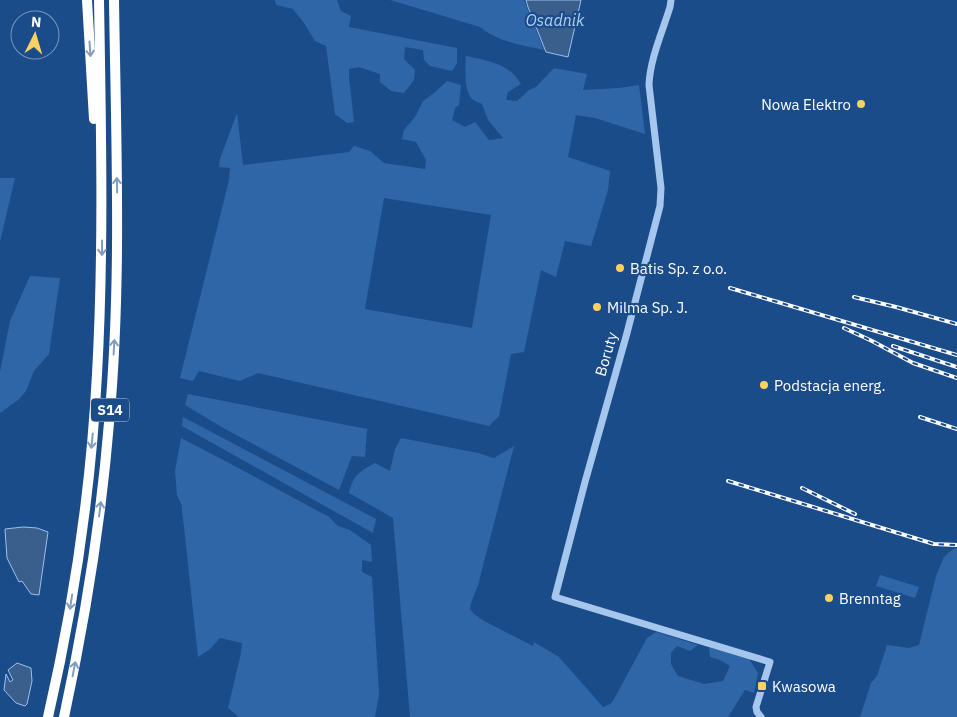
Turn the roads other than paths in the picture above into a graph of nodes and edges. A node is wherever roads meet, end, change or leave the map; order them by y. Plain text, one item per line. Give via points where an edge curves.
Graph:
1 (99, 0) edge
2 (114, 0) edge
3 (671, 0) edge
4 (87, 2) edge
5 (102, 199) junction
6 (48, 717) edge
7 (64, 717) edge
8 (761, 717) edge

1 - 5 highway, S14
7 -> 2 highway, S14 via 93,556 110,422 117,276
3 - 8 street, Boruty via 649,74 660,206 555,597 770,662 756,707
4 -> 5 highway
5 -> 6 highway, S14 via 94,429 79,554

